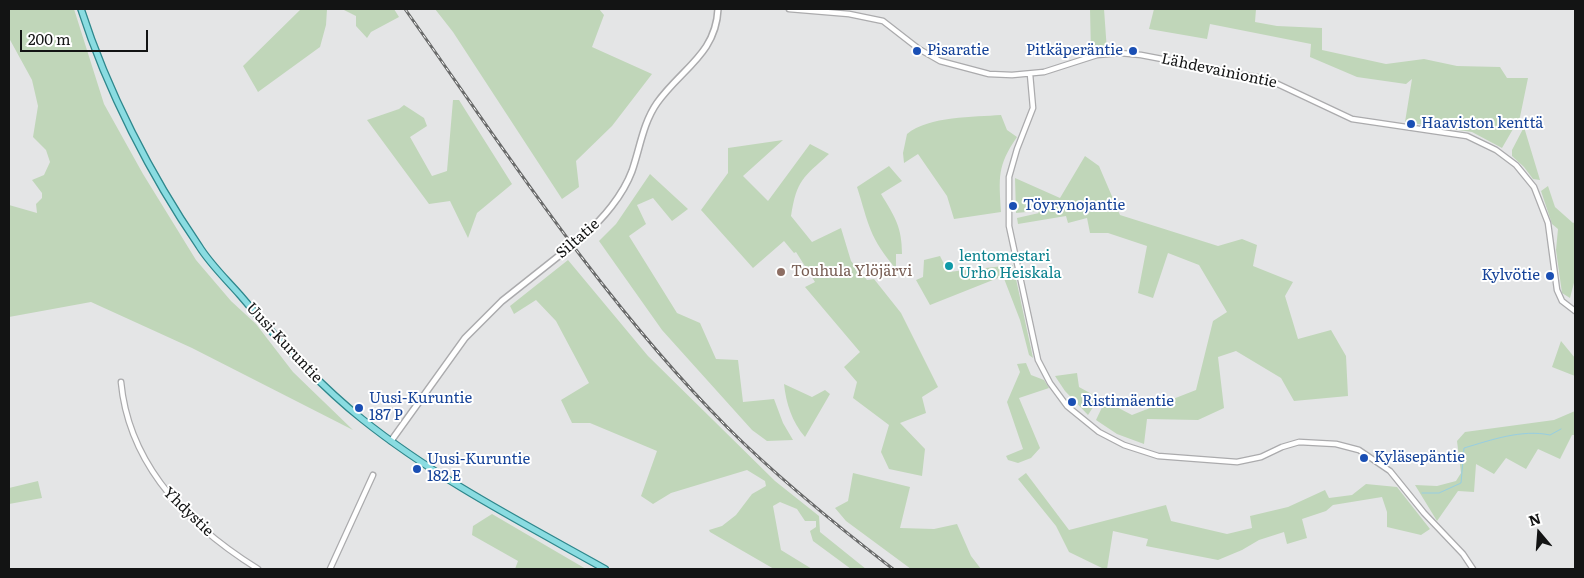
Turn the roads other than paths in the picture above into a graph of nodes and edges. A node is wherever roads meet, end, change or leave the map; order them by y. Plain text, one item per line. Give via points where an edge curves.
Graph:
1 (81, 9) edge
2 (718, 9) edge
3 (789, 9) edge
4 (1030, 74) junction
5 (1575, 310) edge
6 (121, 382) dead end
7 (391, 441) junction
8 (373, 475) dead end
9 (258, 569) edge
10 (330, 569) edge
11 (606, 569) edge
12 (1473, 569) edge

1 - 7 main road, Uusi-Kuruntie via 123,113 171,203 200,248 287,349 335,395
2 - 7 main road, Siltatie, bridge via 714,34 702,54 656,104 646,122 632,173 607,212 470,332
3 - 4 street, Lähdevainiontie via 849,14 883,21 919,49 946,64 989,74
4 - 5 street, Lähdevainiontie via 1097,56 1141,55 1267,79 1352,119 1477,139 1511,160 1534,187 1548,223 1557,290 1562,301
4 - 12 street via 1033,108 1016,149 1009,177 1009,226 1038,360 1067,406 1099,432 1124,445 1158,456 1237,462 1262,457 1299,442 1354,448 1378,460 1390,471
6 - 9 street, Yhdystie via 126,414 136,443 161,487 223,545
7 - 11 main road, Uusi-Kuruntie via 490,504
8 - 10 street

